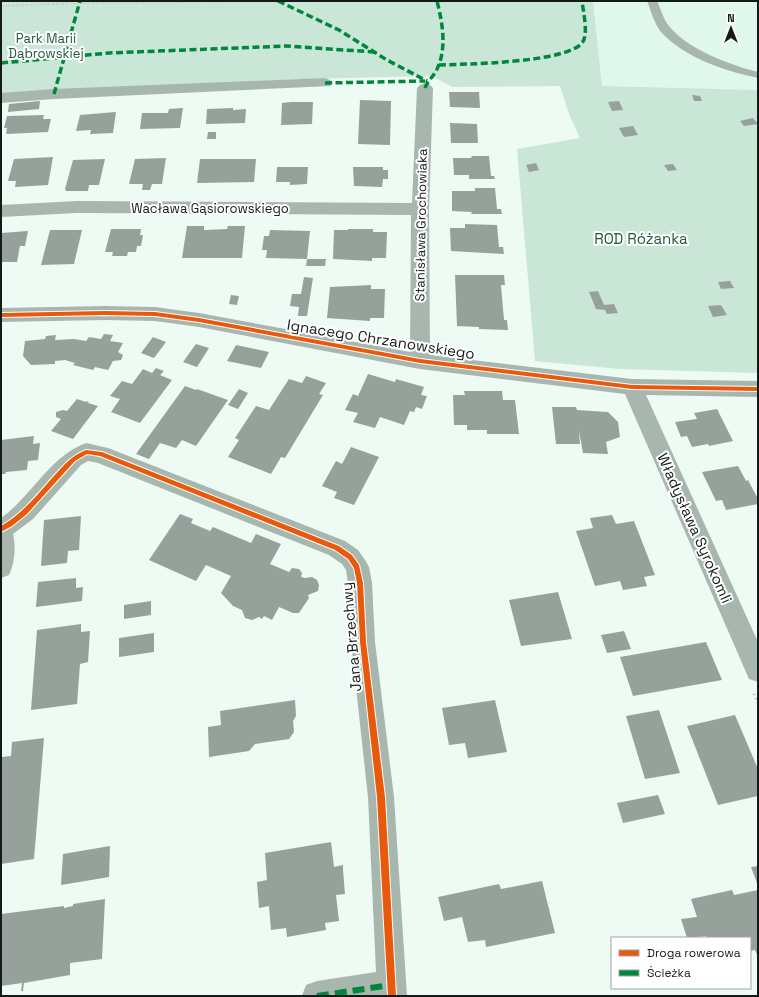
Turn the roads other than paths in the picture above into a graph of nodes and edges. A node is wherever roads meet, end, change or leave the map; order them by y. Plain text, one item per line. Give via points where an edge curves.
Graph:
1 (652, 1) edge
2 (758, 75) edge
3 (325, 82) dead end
4 (425, 88) dead end
5 (1, 98) edge
6 (420, 209) junction
7 (1, 211) edge
8 (1, 315) edge
9 (420, 361) junction
10 (632, 387) junction
11 (758, 389) edge
12 (1, 529) edge
13 (1, 568) edge
14 (758, 670) edge
15 (391, 990) edge
16 (317, 996) edge

1 - 2 lane via 664,28 675,38 712,59
3 - 5 street
4 - 6 street, Stanisława Grochowiaka
6 - 7 street, Wacława Gąsiorowskiego via 108,207
6 - 9 street, Stanisława Grochowiaka
8 - 9 street, Ignacego Chrzanowskiego via 155,314
9 - 10 street, Ignacego Chrzanowskiego
10 - 11 street, Ignacego Chrzanowskiego
10 - 14 street, Władysława Syrokomli
12 - 13 street via 4,543
12 - 15 street, Jana Brzechwy via 25,512 73,459 86,452 100,454 337,548 350,556 357,567 360,583 363,642 381,797
15 - 16 street, Jana Brzechwy

